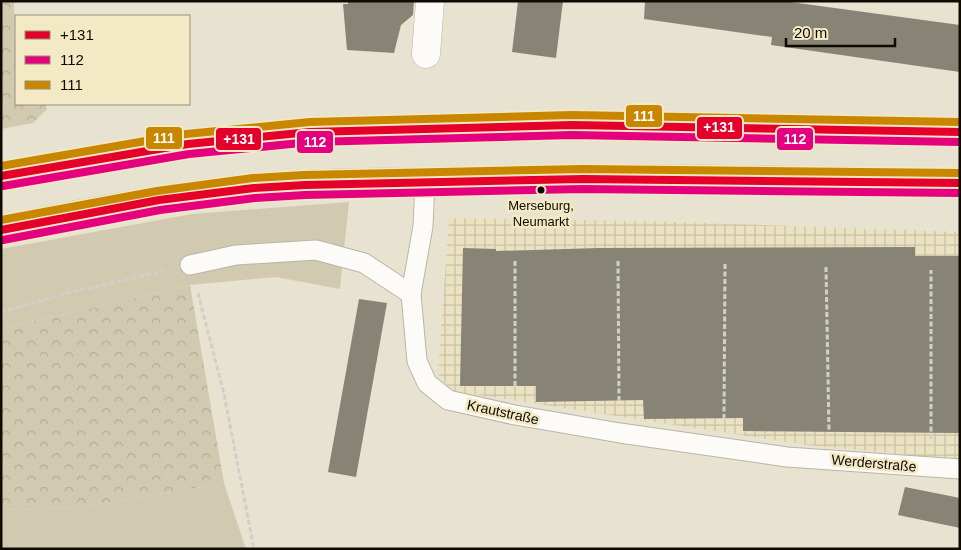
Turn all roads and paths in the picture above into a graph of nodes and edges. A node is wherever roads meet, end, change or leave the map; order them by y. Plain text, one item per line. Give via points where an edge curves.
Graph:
1 (4, 1) edge
2 (430, 1) edge
3 (1, 9) edge
4 (426, 54) dead end
5 (960, 132) edge
6 (1, 176) edge
7 (425, 182) junction
8 (960, 184) edge
9 (1, 230) edge
10 (515, 259) dead end
11 (618, 261) dead end
12 (725, 264) dead end
13 (190, 265) junction
14 (826, 267) dead end
15 (931, 270) dead end
16 (411, 294) junction
17 (1, 312) edge
18 (515, 415) junction
19 (620, 434) junction
20 (724, 449) junction
21 (787, 457) joint
22 (829, 460) junction
23 (931, 468) junction
24 (960, 469) edge
25 (254, 549) edge

1 - 3 path
2 - 4 main road
5 - 6 main road via 572,125 310,132 188,144
7 - 8 main road via 553,179
7 - 9 main road via 343,182 254,188 74,215
7 - 16 lane, Krautstraße via 423,226
10 - 18 path
11 - 19 path
12 - 20 path
13 - 16 lane via 236,255 316,250 364,263
13 - 17 path via 67,293
13 - 25 path via 224,394
14 - 22 path
15 - 23 path
16 - 18 lane, Krautstraße via 417,361 426,383 448,400
18 - 19 lane, Krautstraße
19 - 20 lane, Krautstraße
20 - 21 lane, Krautstraße
21 - 22 lane, Werderstraße
22 - 23 lane, Werderstraße
23 - 24 lane, Werderstraße

